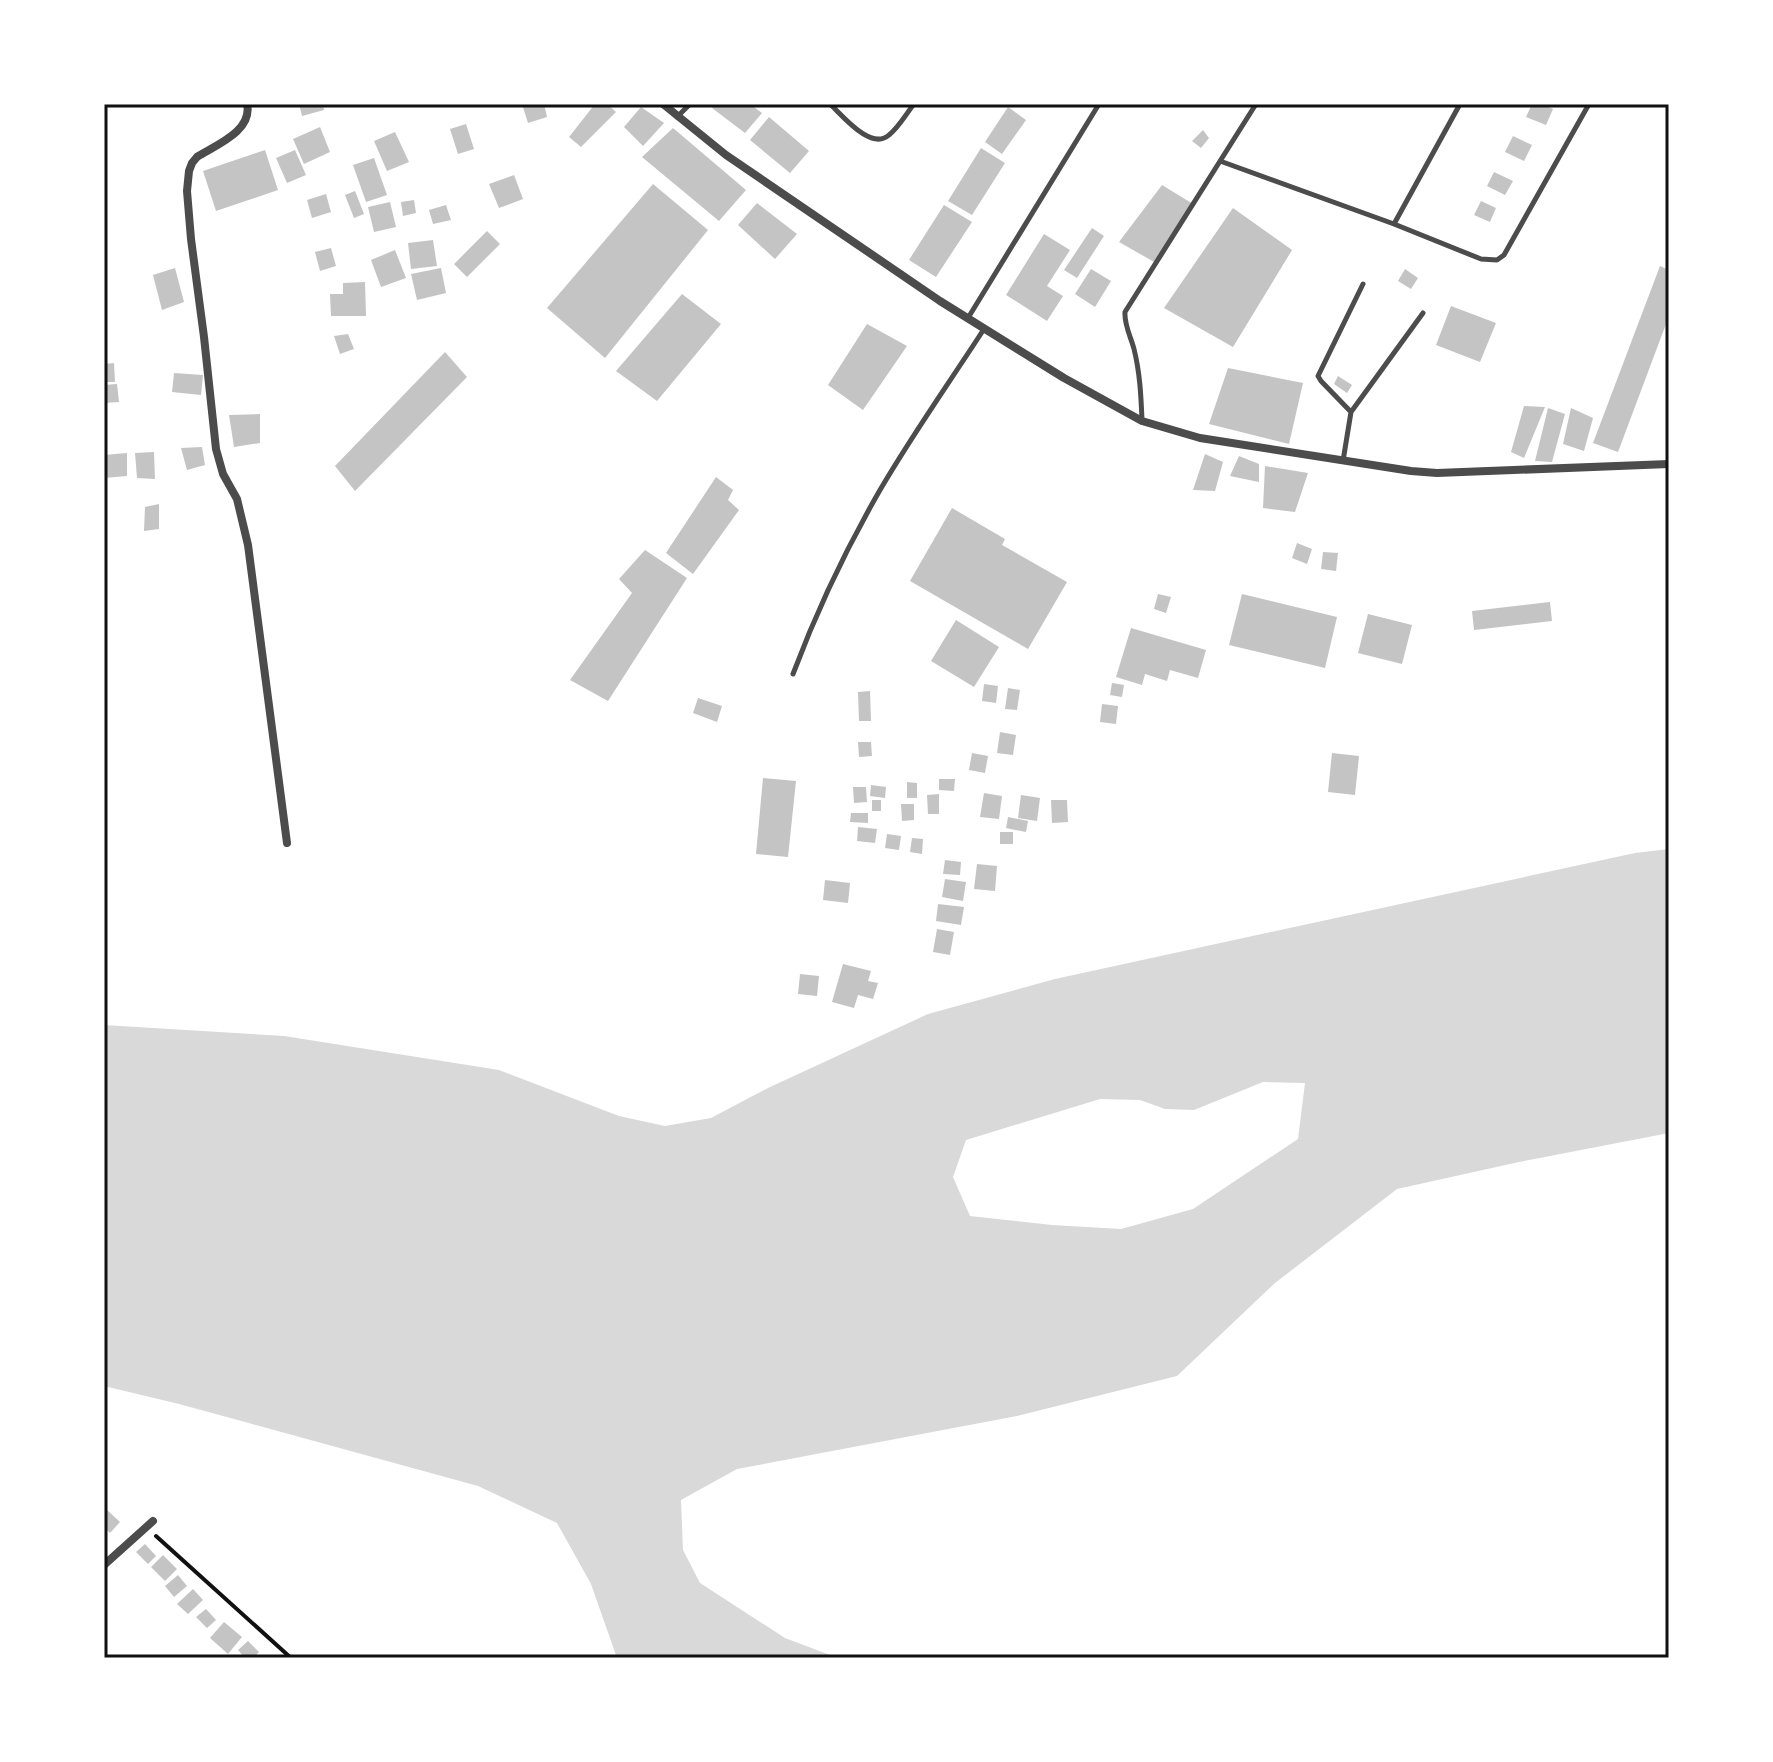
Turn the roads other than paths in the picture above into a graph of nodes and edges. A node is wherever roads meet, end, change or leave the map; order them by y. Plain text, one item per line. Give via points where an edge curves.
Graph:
1 (247, 104) edge
2 (663, 104) edge
3 (690, 104) edge
4 (830, 104) edge
5 (914, 104) edge
6 (1099, 104) edge
7 (1256, 104) edge
8 (1460, 104) edge
9 (1589, 104) edge
10 (677, 117) junction
11 (1220, 161) junction
12 (1394, 224) junction
13 (1363, 284) dead end
14 (1423, 313) dead end
15 (968, 318) junction
16 (985, 328) junction
17 (1351, 412) junction
18 (1142, 421) junction
19 (1343, 462) junction
20 (1669, 464) edge
21 (793, 674) dead end
22 (287, 843) dead end
23 (150, 1524) road end
24 (104, 1565) edge

1 - 22 street via 248,120 239,130 192,163 187,191 216,449 237,499 248,545
2 - 10 street
3 - 10 lane
4 - 5 lane via 865,135 879,140
6 - 15 lane
7 - 11 lane
8 - 12 lane
9 - 12 lane via 1497,260 1481,259
10 - 15 street
11 - 12 lane
11 - 18 lane via 1125,312 1141,380
13 - 17 lane via 1318,376
14 - 17 lane
15 - 16 street
16 - 18 street
16 - 21 lane via 860,526
17 - 19 lane
18 - 19 street via 1200,438
19 - 20 street via 1437,473
23 - 24 street

